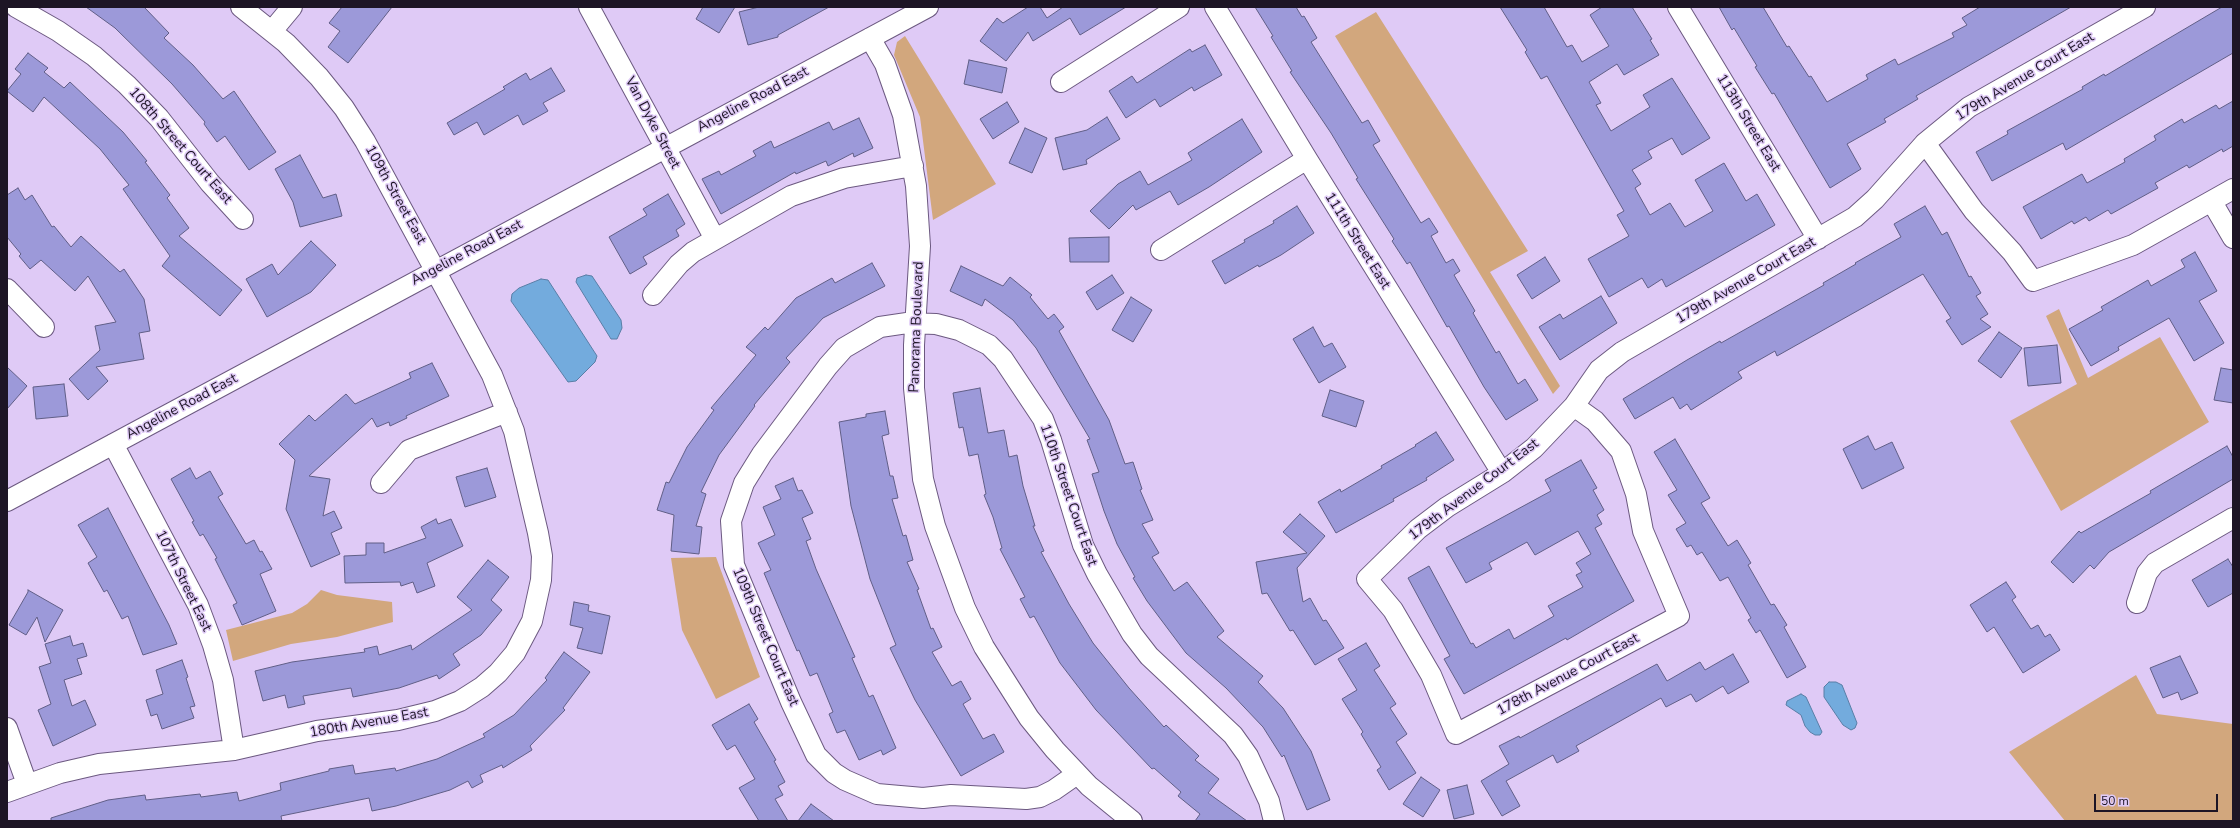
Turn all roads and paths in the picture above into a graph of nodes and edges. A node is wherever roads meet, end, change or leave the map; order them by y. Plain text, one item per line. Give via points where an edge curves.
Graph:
1 (13, 7) edge
2 (16, 7) edge
3 (241, 7) edge
4 (292, 7) edge
5 (589, 7) edge
6 (928, 7) edge
7 (1179, 7) edge
8 (1215, 7) edge
9 (1678, 7) edge
10 (2145, 7) edge
11 (7, 16) edge
12 (272, 31) junction
13 (870, 38) junction
14 (1061, 82) dead end
15 (1925, 143) junction
16 (664, 148) junction
17 (1307, 159) junction
18 (913, 166) junction
19 (2233, 189) edge
20 (2212, 202) junction
21 (243, 219) dead end
22 (2233, 238) edge
23 (715, 239) junction
24 (1818, 239) junction
25 (1161, 250) dead end
26 (436, 270) junction
27 (7, 289) edge
28 (653, 295) dead end
29 (916, 324) junction
30 (44, 327) dead end
31 (1574, 406) junction
32 (507, 412) junction
33 (113, 444) junction
34 (1502, 473) junction
35 (381, 483) dead end
36 (7, 501) edge
37 (2233, 518) edge
38 (2137, 603) dead end
39 (7, 728) edge
40 (1456, 734) joint
41 (234, 750) junction
42 (1077, 774) junction
43 (27, 784) junction
44 (7, 792) edge
45 (1132, 821) edge
46 (1274, 821) edge

1 - 11 street
2 - 21 street, 108th Street Court East via 58,31 94,56 127,85
3 - 12 street, 109th Street East
4 - 12 street
5 - 16 street, Van Dyke Street
6 - 13 street, Angeline Road East
7 - 14 street
8 - 17 street, 111th Street East
9 - 24 street, 113th Street East
10 - 15 street, 179th Avenue Court East via 1969,107
12 - 26 street, 109th Street East via 319,77 344,108 366,141
13 - 16 street, Angeline Road East
13 - 18 street, Panorama Boulevard via 885,64 903,115
15 - 20 street via 1974,211 2012,252 2033,281 2133,245
15 - 24 street, 179th Avenue Court East via 1869,206
16 - 23 street, Van Dyke Street
16 - 26 street, Angeline Road East
17 - 25 street
17 - 34 street, 111th Street East
18 - 23 street via 844,178 812,188 791,196
18 - 29 street, Panorama Boulevard via 920,246
19 - 20 street
20 - 22 street
23 - 28 street via 678,264
24 - 31 street, 179th Avenue Court East via 1622,352 1599,370
26 - 32 street, 109th Street East via 492,375
26 - 33 street, Angeline Road East
27 - 30 street
29 - 42 street, Panorama Boulevard via 914,388 923,479 948,565 984,646 1029,718
29 - 42 street, 109th Street Court East via 880,326 844,348 828,366 762,454 744,483 731,521 734,565 791,702 816,754 834,773 845,780 877,794 896,797 966,796 1026,799 1040,797
29 - 46 street, 110th Street Court East via 936,324 976,337 989,345 1009,368 1043,420 1083,545 1132,634 1149,656 1233,735 1248,756 1269,801
31 - 34 street, 179th Avenue Court East via 1534,448
31 - 40 street, 178th Avenue Court East via 1595,420 1621,451 1636,494 1643,531 1679,616
32 - 35 street via 409,450
32 - 41 street, 180th Avenue East via 522,460 542,556 539,598 532,621 515,653 482,687 460,701 435,711 398,720 317,731
33 - 36 street, Angeline Road East
33 - 41 street, 107th Street East via 198,605 223,680
34 - 40 street, 179th Avenue Court East via 1418,529 1367,579 1393,610 1431,675
37 - 38 street via 2155,563 2147,573
39 - 43 street
41 - 43 street, 180th Avenue East via 99,764
42 - 45 street, Panorama Boulevard
43 - 44 street, 180th Avenue East

